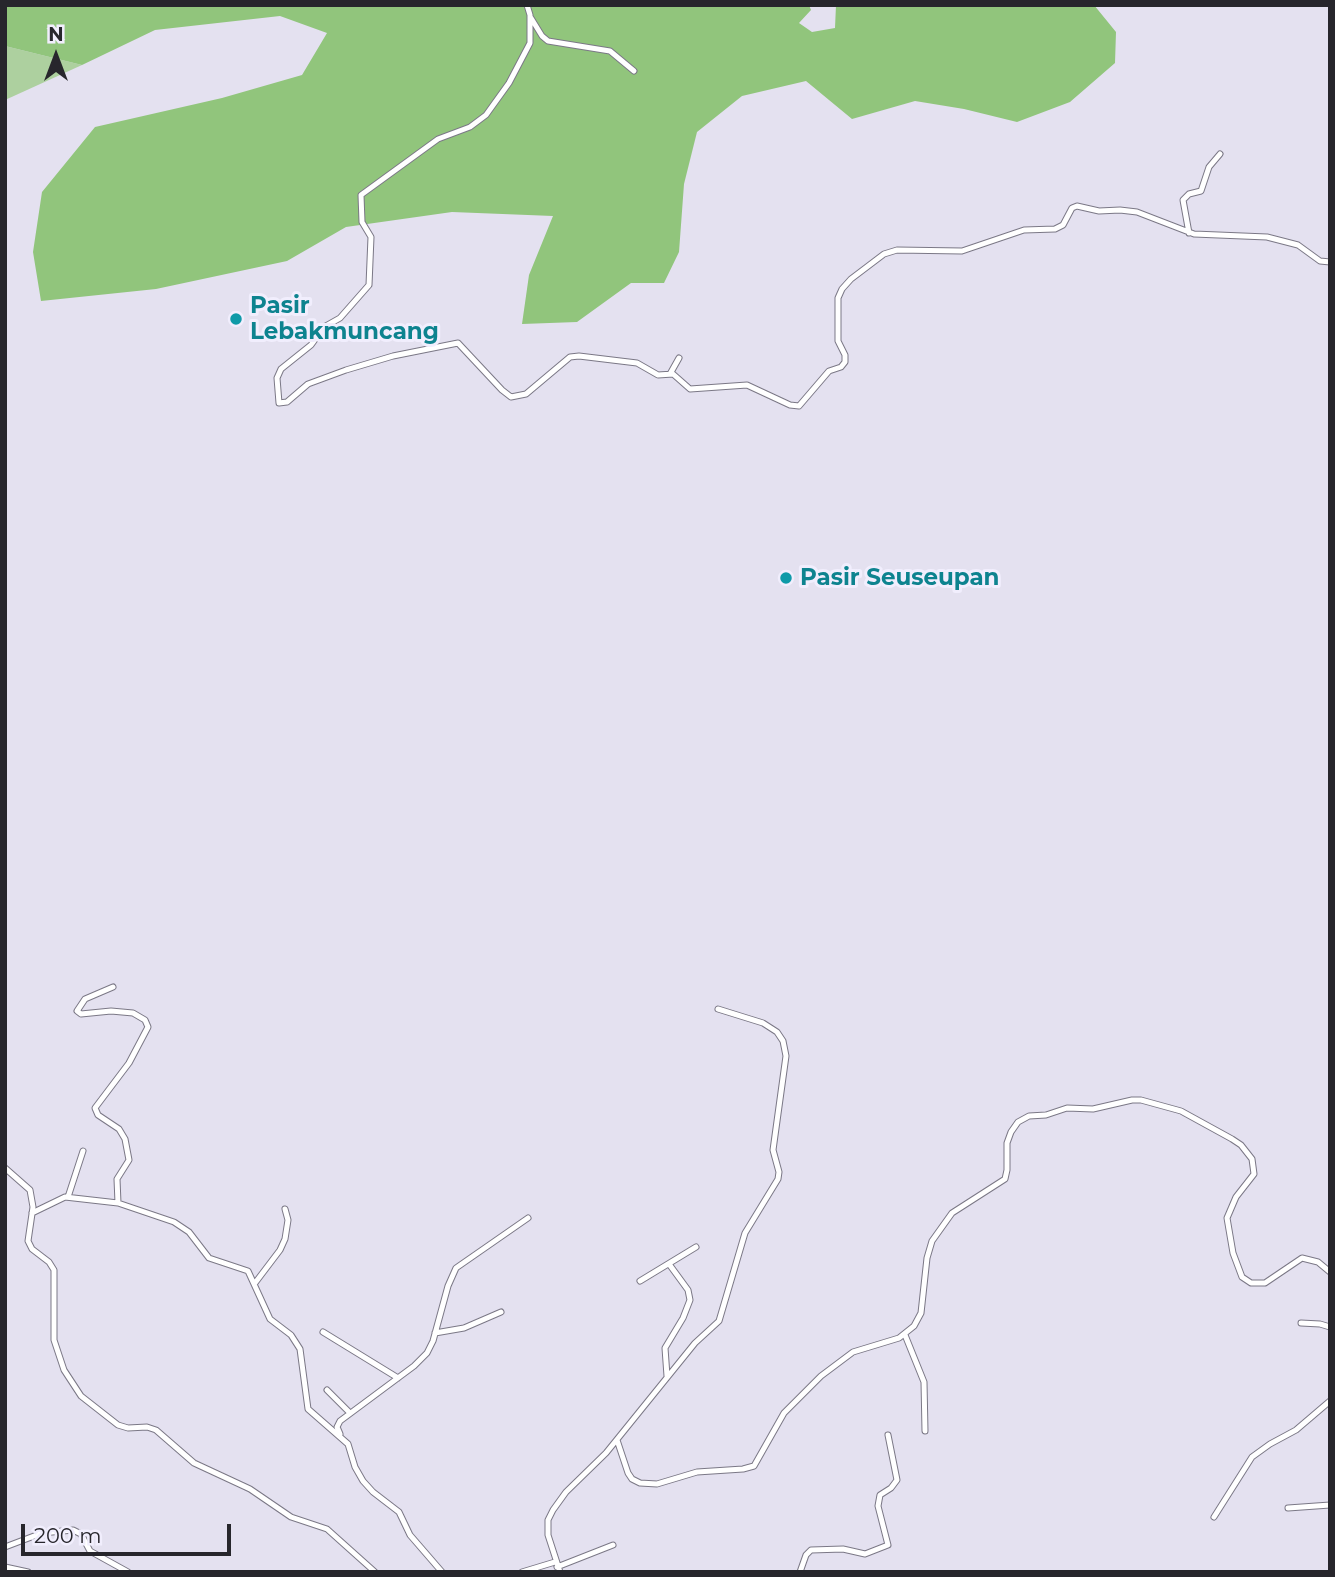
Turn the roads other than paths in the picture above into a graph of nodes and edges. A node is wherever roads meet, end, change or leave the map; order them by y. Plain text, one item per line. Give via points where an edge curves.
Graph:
1 (527, 5) edge
2 (530, 15) junction
3 (634, 71) dead end
4 (1220, 154) dead end
5 (1189, 233) junction
6 (1330, 262) edge
7 (679, 358) dead end
8 (670, 374) junction
9 (113, 987) dead end
10 (718, 1009) dead end
11 (83, 1151) dead end
12 (5, 1168) edge
13 (68, 1197) junction
14 (118, 1203) junction
15 (285, 1209) dead end
16 (32, 1213) junction
17 (528, 1218) dead end
18 (696, 1247) dead end
19 (669, 1264) junction
20 (1330, 1272) edge
21 (640, 1280) dead end
22 (255, 1283) junction
23 (501, 1312) dead end
24 (1301, 1323) dead end
25 (1330, 1327) edge
26 (323, 1332) dead end
27 (435, 1333) junction
28 (905, 1335) junction
29 (667, 1376) junction
30 (398, 1378) junction
31 (327, 1390) dead end
32 (1330, 1401) edge
33 (350, 1413) junction
34 (925, 1431) dead end
35 (888, 1435) dead end
36 (341, 1437) junction
37 (617, 1440) junction
38 (1330, 1505) edge
39 (1288, 1508) dead end
40 (1214, 1517) dead end
41 (613, 1545) dead end
42 (5, 1546) edge
43 (5, 1567) edge
44 (557, 1567) edge
45 (28, 1572) edge
46 (128, 1572) edge
47 (375, 1572) edge
48 (442, 1572) edge
49 (522, 1572) edge
50 (800, 1572) edge

1 - 2 street
2 - 3 street via 548,41 610,51
2 - 8 street via 529,46 486,115 470,127 438,139 361,195 362,222 371,237 369,285 340,318 324,327 311,345 281,369 278,401 287,402 308,384 366,363 456,343 511,397 526,394 573,356 632,362
4 - 5 street via 1209,167 1202,190 1183,200
5 - 6 street via 1267,237 1298,245 1320,261
5 - 8 street via 1132,211 1077,206 1055,229 1024,230 962,251 886,253 842,289 837,301 838,341 845,362 829,371 799,406 747,385 690,389
7 - 8 street
9 - 14 street via 85,999 77,1011 133,1013 148,1027 129,1063 95,1108 125,1139 129,1160 117,1179
10 - 29 street via 763,1023 783,1041 786,1056 773,1150 779,1176 745,1233 719,1321
11 - 13 street
12 - 16 street via 29,1188
13 - 14 street
13 - 16 street
14 - 22 street via 178,1224 209,1258 246,1270
15 - 22 street via 285,1239
16 - 47 street via 29,1243 55,1272 55,1346 64,1370 86,1401 122,1426 156,1430 194,1463 250,1489 291,1517 327,1529
17 - 27 street via 456,1268
18 - 19 street
19 - 21 street
19 - 29 street via 690,1300 666,1345
20 - 28 street via 1323,1264 1304,1258 1265,1283 1251,1283 1242,1277 1227,1218 1253,1176 1254,1166 1248,1152 1232,1139 1181,1111 1142,1100 1093,1109 1066,1108 1018,1122 1008,1139 1006,1178 952,1213 939,1230 927,1258 920,1313
22 - 36 street via 270,1320 291,1335 300,1349 308,1409
23 - 27 street via 464,1328
24 - 25 street
26 - 30 street
27 - 30 street via 424,1357
28 - 34 street via 923,1382
28 - 37 street via 859,1349 821,1376 784,1413 753,1467 639,1483 629,1476
29 - 37 street
30 - 33 street
31 - 33 street
32 - 40 street via 1296,1430 1252,1457
33 - 36 street via 338,1423
35 - 50 street via 897,1480 880,1495 878,1506 888,1545 865,1554 811,1550
36 - 48 street via 349,1445 363,1481 399,1512 410,1535
37 - 44 street via 550,1515 548,1535
38 - 39 street
41 - 44 street
42 - 46 street via 42,1533 73,1530 81,1534 90,1551
43 - 45 street
44 - 49 street

